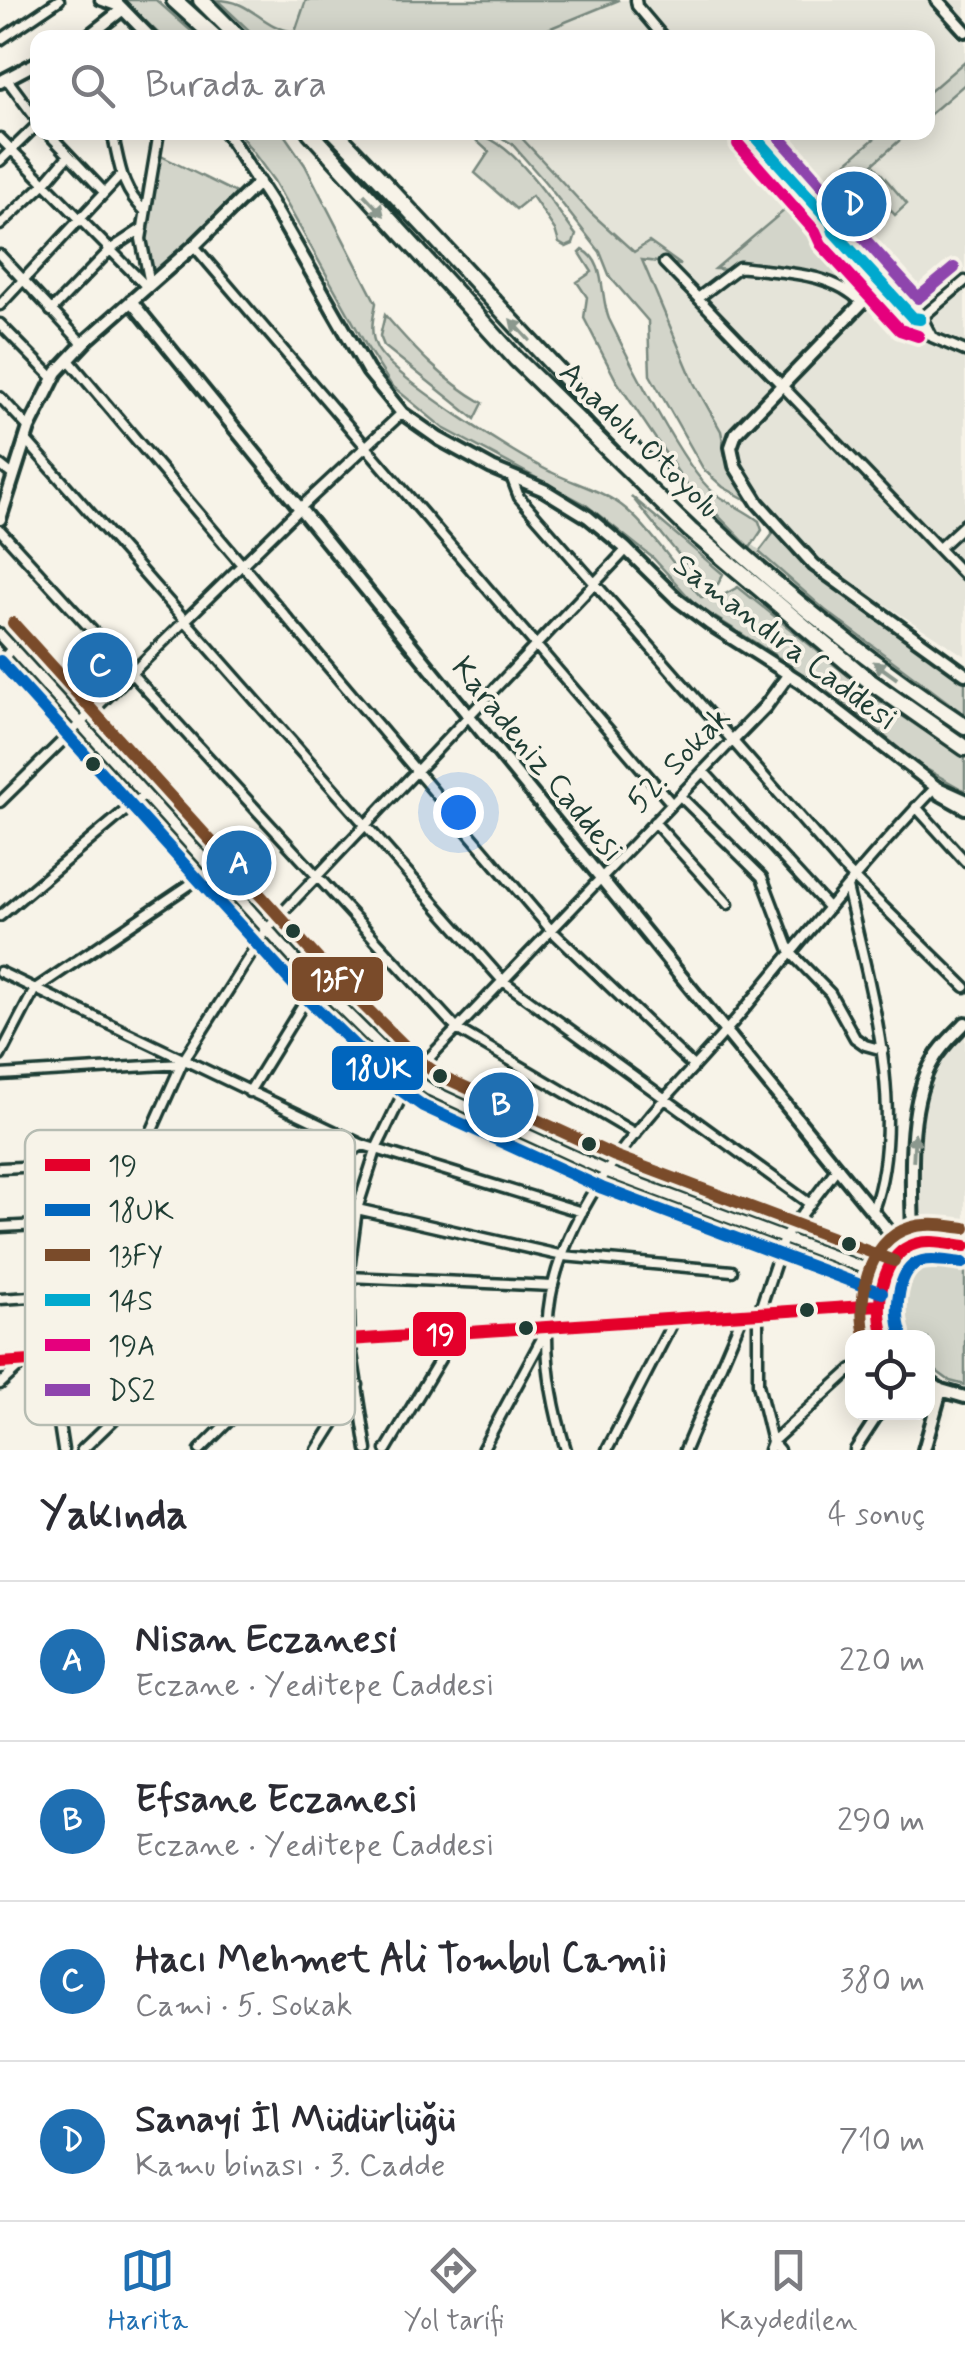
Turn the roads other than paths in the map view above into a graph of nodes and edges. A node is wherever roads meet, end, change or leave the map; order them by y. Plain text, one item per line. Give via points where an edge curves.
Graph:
1 (59, 0) edge
2 (100, 0) edge
3 (174, 0) edge
4 (201, 0) edge
5 (636, 0) edge
6 (938, 0) edge
7 (946, 0) edge
8 (119, 4) edge
9 (965, 21) edge
10 (137, 22) junction
11 (95, 30) edge
12 (136, 30) edge
13 (144, 30) edge
14 (207, 30) edge
15 (232, 30) edge
16 (657, 30) edge
17 (965, 31) edge
18 (0, 40) edge
19 (30, 66) edge
20 (3, 80) edge
21 (30, 113) edge
22 (30, 131) edge
23 (0, 138) edge
24 (54, 140) edge
25 (116, 140) edge
26 (158, 140) edge
27 (231, 140) edge
28 (317, 140) edge
29 (342, 140) edge
30 (758, 140) edge
31 (12, 149) junction
32 (68, 156) junction
33 (0, 162) edge
34 (120, 176) junction
35 (259, 182) junction
36 (45, 184) junction
37 (104, 192) junction
38 (145, 211) junction
39 (79, 218) junction
40 (0, 224) edge
41 (142, 228) junction
42 (194, 246) junction
43 (111, 249) junction
44 (0, 255) edge
45 (664, 263) dead end
46 (879, 276) junction
47 (22, 280) junction
48 (965, 281) edge
49 (149, 286) junction
50 (698, 298) junction
51 (131, 301) junction
52 (862, 303) junction
53 (0, 306) edge
54 (51, 311) junction
55 (920, 319) junction
56 (0, 324) edge
57 (82, 344) junction
58 (965, 351) edge
59 (68, 359) junction
60 (53, 378) junction
61 (782, 386) junction
62 (0, 398) edge
63 (402, 413) junction
64 (28, 434) junction
65 (366, 446) junction
66 (0, 465) edge
67 (14, 476) junction
68 (512, 476) junction
69 (300, 508) junction
70 (1, 514) edge
71 (965, 524) edge
72 (0, 530) edge
73 (939, 548) junction
74 (627, 550) junction
75 (242, 564) junction
76 (965, 576) edge
77 (594, 583) junction
78 (186, 620) junction
79 (0, 635) edge
80 (536, 645) junction
81 (12, 648) junction
82 (0, 662) edge
83 (132, 672) junction
84 (963, 672) edge
85 (789, 674) junction
86 (468, 715) junction
87 (80, 722) junction
88 (965, 726) edge
89 (732, 741) junction
90 (965, 748) edge
91 (416, 771) junction
92 (704, 771) junction
93 (936, 787) junction
94 (145, 794) junction
95 (680, 796) junction
96 (965, 800) edge
97 (0, 802) edge
98 (672, 804) junction
99 (916, 808) junction
100 (965, 808) edge
101 (654, 822) junction
102 (366, 824) junction
103 (965, 861) edge
104 (213, 869) junction
105 (318, 876) junction
106 (601, 878) junction
107 (855, 878) junction
108 (847, 887) junction
109 (728, 904) dead end
110 (829, 908) junction
111 (0, 916) edge
112 (268, 929) junction
113 (551, 930) junction
114 (791, 954) junction
115 (0, 972) edge
116 (503, 981) junction
117 (316, 982) junction
118 (965, 987) edge
119 (35, 989) junction
120 (965, 1023) edge
121 (457, 1029) junction
122 (725, 1031) junction
123 (883, 1050) junction
124 (0, 1056) edge
125 (182, 1062) junction
126 (693, 1066) junction
127 (0, 1075) edge
128 (411, 1077) junction
129 (249, 1092) junction
130 (663, 1100) junction
131 (152, 1130) edge
132 (331, 1130) edge
133 (636, 1134) junction
134 (355, 1141) edge
135 (364, 1145) junction
136 (377, 1147) junction
137 (355, 1150) edge
138 (25, 1167) edge
139 (838, 1167) junction
140 (0, 1168) edge
141 (608, 1172) junction
142 (810, 1204) junction
143 (357, 1209) junction
144 (873, 1210) junction
145 (582, 1212) junction
146 (355, 1224) edge
147 (25, 1226) edge
148 (0, 1228) edge
149 (784, 1238) junction
150 (965, 1246) edge
151 (908, 1247) junction
152 (563, 1256) junction
153 (732, 1271) dead end
154 (355, 1276) edge
155 (888, 1278) junction
156 (553, 1286) junction
157 (25, 1297) edge
158 (0, 1299) edge
159 (880, 1305) junction
160 (758, 1315) junction
161 (742, 1316) junction
162 (674, 1320) junction
163 (547, 1328) junction
164 (881, 1330) edge
165 (454, 1334) junction
166 (355, 1341) edge
167 (24, 1362) joint
168 (0, 1363) edge
169 (355, 1368) edge
170 (845, 1376) edge
171 (0, 1384) edge
172 (358, 1385) junction
173 (935, 1386) edge
174 (355, 1390) edge
175 (941, 1390) junction
176 (965, 1397) edge
177 (875, 1420) edge
178 (60, 1425) edge
179 (108, 1425) edge
180 (223, 1425) edge
181 (225, 1425) edge
182 (333, 1425) edge
183 (771, 1446) edge
184 (64, 1450) edge
185 (82, 1450) edge
186 (200, 1450) edge
187 (209, 1450) edge
188 (317, 1450) edge
189 (367, 1450) edge
190 (386, 1450) edge
191 (482, 1450) edge
192 (566, 1450) edge
193 (607, 1450) edge
194 (685, 1450) edge
195 (779, 1450) edge
196 (855, 1450) edge
197 (924, 1450) edge

1 - 18 street
2 - 8 street
3 - 14 highway
4 - 15 highway
5 - 16 street
6 - 17 street
7 - 9 street
8 - 10 street
8 - 11 street
10 - 12 street
10 - 13 street
19 - 20 street
20 - 21 street
22 - 31 street
23 - 31 street
24 - 32 street
25 - 34 street
26 - 38 street
27 - 35 street, Samandıra Caddesi
28 -> 90 highway, Anadolu Otoyolu via 516,359 690,530 855,670
88 -> 29 highway, Anadolu Otoyolu via 821,622 702,516
30 - 46 street via 830,222 843,227
31 - 33 street
31 - 36 street
32 - 36 street
32 - 37 street
34 - 37 street
34 - 38 street
35 - 42 street
35 - 63 street, Samandıra Caddesi via 368,372
36 - 39 street
36 - 40 street
37 - 39 street
38 - 41 street
39 - 43 street
39 - 47 street
41 - 43 street
41 - 49 street
42 - 49 street
42 - 65 street
43 - 49 street
43 - 54 street
44 - 47 street
45 - 50 street
46 - 52 street
46 - 55 street via 912,318
47 - 53 street
47 - 54 street
48 - 55 street
49 - 51 street
50 - 52 street via 739,267 829,281
50 - 61 street
51 - 57 street
51 - 69 street, Karadeniz Caddesi
52 - 61 street
54 - 57 street
55 - 58 street via 932,337
56 - 60 street
57 - 59 street
59 - 60 street
59 - 75 street
60 - 64 street
61 - 73 street
61 - 84 street via 736,433 732,448 758,503 814,565
62 - 64 street
63 - 65 street
63 - 68 street, Samandıra Caddesi via 439,440
64 - 67 street
64 - 78 street
65 - 69 street
65 - 80 street
66 - 67 street
67 - 70 street
68 - 74 street, Samandıra Caddesi via 588,517
68 - 77 street via 520,496
69 - 75 street
69 - 86 street, Karadeniz Caddesi
71 - 73 street
72 - 83 street
73 - 76 street
74 - 77 street
74 - 85 street, Samandıra Caddesi via 678,600
75 - 78 street
75 - 91 street
77 - 80 street
77 - 89 street
78 - 83 street
78 - 102 street
79 - 81 street
80 - 86 street
80 - 98 street
81 - 82 street
81 - 87 street
83 - 87 street
83 - 105 street
85 - 89 street, 52. Sokak
85 - 93 street, Samandıra Caddesi
86 - 91 street
86 - 106 street, Karadeniz Caddesi
87 - 94 street
87 - 97 street
89 - 92 street, 52. Sokak
89 - 107 street
91 - 102 street
91 - 113 street
92 - 95 street, 52. Sokak
92 - 110 street
93 - 96 street, Samandıra Caddesi
93 - 99 street
93 - 100 street
94 - 104 street
94 - 111 street
95 - 98 street, 52. Sokak
95 - 114 street via 762,877
98 - 101 street, 52. Sokak
99 - 103 street
99 - 107 street
101 - 106 street, 52. Sokak
101 - 109 street
102 - 105 street
102 - 116 street
104 - 112 street
104 - 119 street
105 - 112 street
105 - 121 street
106 - 113 street, 52. Sokak
106 - 122 street, Karadeniz Caddesi
107 - 108 street
107 - 118 street
108 - 110 street
108 - 123 street
110 - 114 street
112 - 117 street
112 - 125 street
113 - 116 street, 52. Sokak
113 - 126 street
114 - 122 street
114 - 123 street via 830,993 854,1038
115 - 119 street
116 - 121 street, 52. Sokak
116 - 130 street
117 - 128 street
117 - 129 street
119 - 124 street
119 - 125 street
151 -> 120 street via 922,1086 932,1061
121 - 128 street, 52. Sokak
121 - 133 street
122 - 126 street
122 - 139 street, Karadeniz Caddesi
123 - 144 street via 885,1148
125 - 127 street
125 - 129 street
125 - 131 street
126 - 130 street
128 - 136 street, 52. Sokak
128 - 141 street
129 - 132 street
130 - 133 street
130 - 142 street
133 - 141 street
134 - 135 street
135 - 136 street
135 - 137 street
136 - 143 street, 52. Sokak
136 - 145 street
138 - 140 street
139 - 142 street
139 - 144 street, Karadeniz Caddesi
141 - 145 street
141 - 149 street
142 - 149 street
143 - 146 street, 52. Sokak
143 - 152 street
144 - 151 street, Karadeniz Caddesi
145 - 152 street
147 - 148 street
149 - 155 street
149 - 160 street
150 - 151 street
151 - 155 street
152 - 153 street
152 - 156 street
154 - 156 street
155 - 159 street
156 - 163 street
157 - 158 street
159 - 160 street
159 - 164 street
160 - 161 street
160 - 183 street via 758,1384
161 - 162 street
161 - 194 street
162 - 163 street
162 - 193 street
163 - 165 street
163 - 191 street
163 - 192 street
165 - 166 street
165 - 190 street
167 - 168 street
167 - 171 street
169 - 172 street, 52. Sokak
170 - 183 street
172 - 174 street
172 - 189 street, 52. Sokak
173 - 175 street
175 - 176 street
175 - 197 street
177 - 196 street
178 - 184 street
179 - 185 street
180 - 186 street
181 - 187 street
182 - 188 street
183 - 195 street

